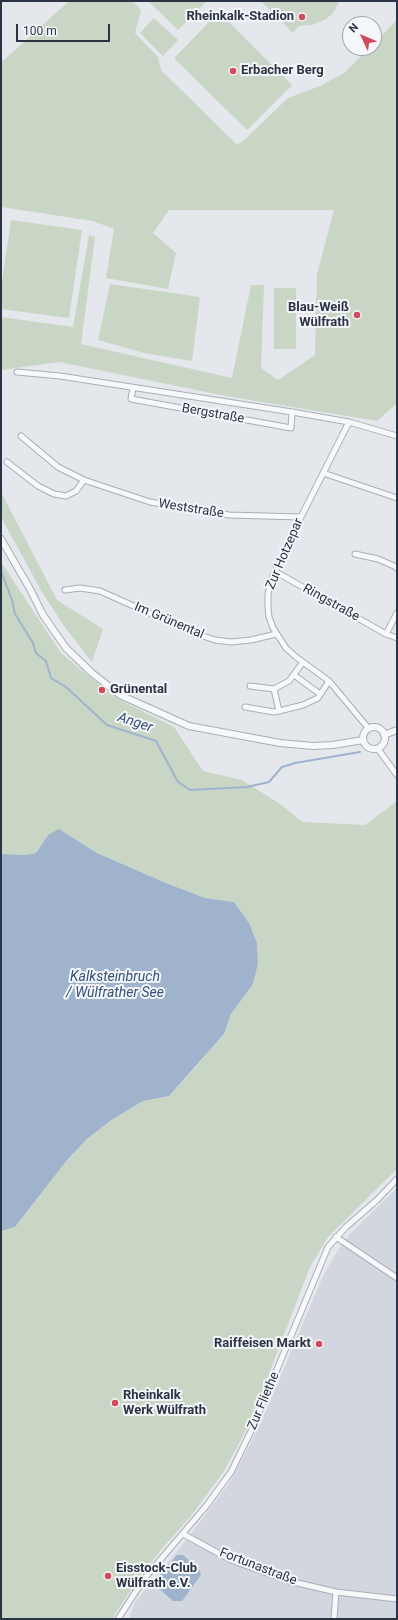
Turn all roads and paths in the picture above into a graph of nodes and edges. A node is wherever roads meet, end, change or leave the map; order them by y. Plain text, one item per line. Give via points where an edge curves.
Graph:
1 (17, 372) dead end
2 (133, 388) junction
3 (292, 412) junction
4 (349, 422) junction
5 (21, 436) dead end
6 (397, 436) edge
7 (7, 462) dead end
8 (323, 473) junction
9 (84, 480) junction
10 (397, 498) edge
11 (301, 517) junction
12 (1, 539) edge
13 (355, 554) dead end
14 (397, 568) edge
15 (276, 572) junction
16 (65, 590) dead end
17 (397, 613) edge
18 (276, 634) junction
19 (386, 634) junction
20 (397, 638) edge
21 (303, 662) junction
22 (294, 675) junction
23 (329, 681) junction
24 (250, 686) dead end
25 (274, 689) junction
26 (320, 694) junction
27 (245, 707) dead end
28 (279, 711) junction
29 (369, 729) junction
30 (397, 730) edge
31 (384, 735) junction
32 (363, 740) junction
33 (378, 748) junction
34 (397, 775) edge
35 (397, 1179) edge
36 (336, 1237) junction
37 (397, 1278) edge
38 (183, 1534) junction
39 (336, 1592) junction
40 (397, 1599) edge
41 (118, 1619) edge
42 (334, 1619) edge

1 - 2 street, Bergstraße
2 - 3 street, Bergstraße
2 - 3 street, Bergstraße via 131,399 291,428
3 - 4 street, Bergstraße
4 - 6 street, Bergstraße
4 - 8 street, Zur Hotzepar
5 - 9 street, Weststraße via 58,467
7 - 9 street via 38,486 54,494 66,496 76,491
8 - 10 street
8 - 11 street, Zur Hotzepar
9 - 11 street, Weststraße via 150,502 229,515
11 - 15 street, Zur Hotzepar
12 - 32 street via 42,614 66,648 89,671 120,695 196,728 280,743 313,746 333,746
13 - 14 street via 378,559
15 - 18 street, Zur Hotzepar via 271,580 268,600 269,617
15 - 19 street, Ringstraße
16 - 18 street, Im Grünental via 80,588 100,592 215,640 241,641
17 - 19 street
18 - 21 street, Zur Hotzepar via 286,648
19 - 20 street, Ringstraße
21 - 22 street
21 - 23 street, Zur Hotzepar
22 - 25 street via 289,681
22 - 26 street
23 - 26 street
23 - 29 street, Zur Hotzepar
24 - 25 street
25 - 28 street
26 - 28 street via 318,698 303,705
27 - 28 street
29 - 31 street via 378,728
29 - 32 street
30 - 31 street
31 - 33 street via 384,742
32 - 33 street via 369,748
33 - 34 street
35 - 36 street, Zur Fliethe
36 - 37 street
36 - 38 street, Zur Fliethe via 323,1258 242,1450 220,1489
38 - 39 street, Fortunastraße via 230,1560 289,1581
38 - 41 street, Zur Fliethe via 144,1579
39 - 40 street, Fortunastraße
39 - 42 street

